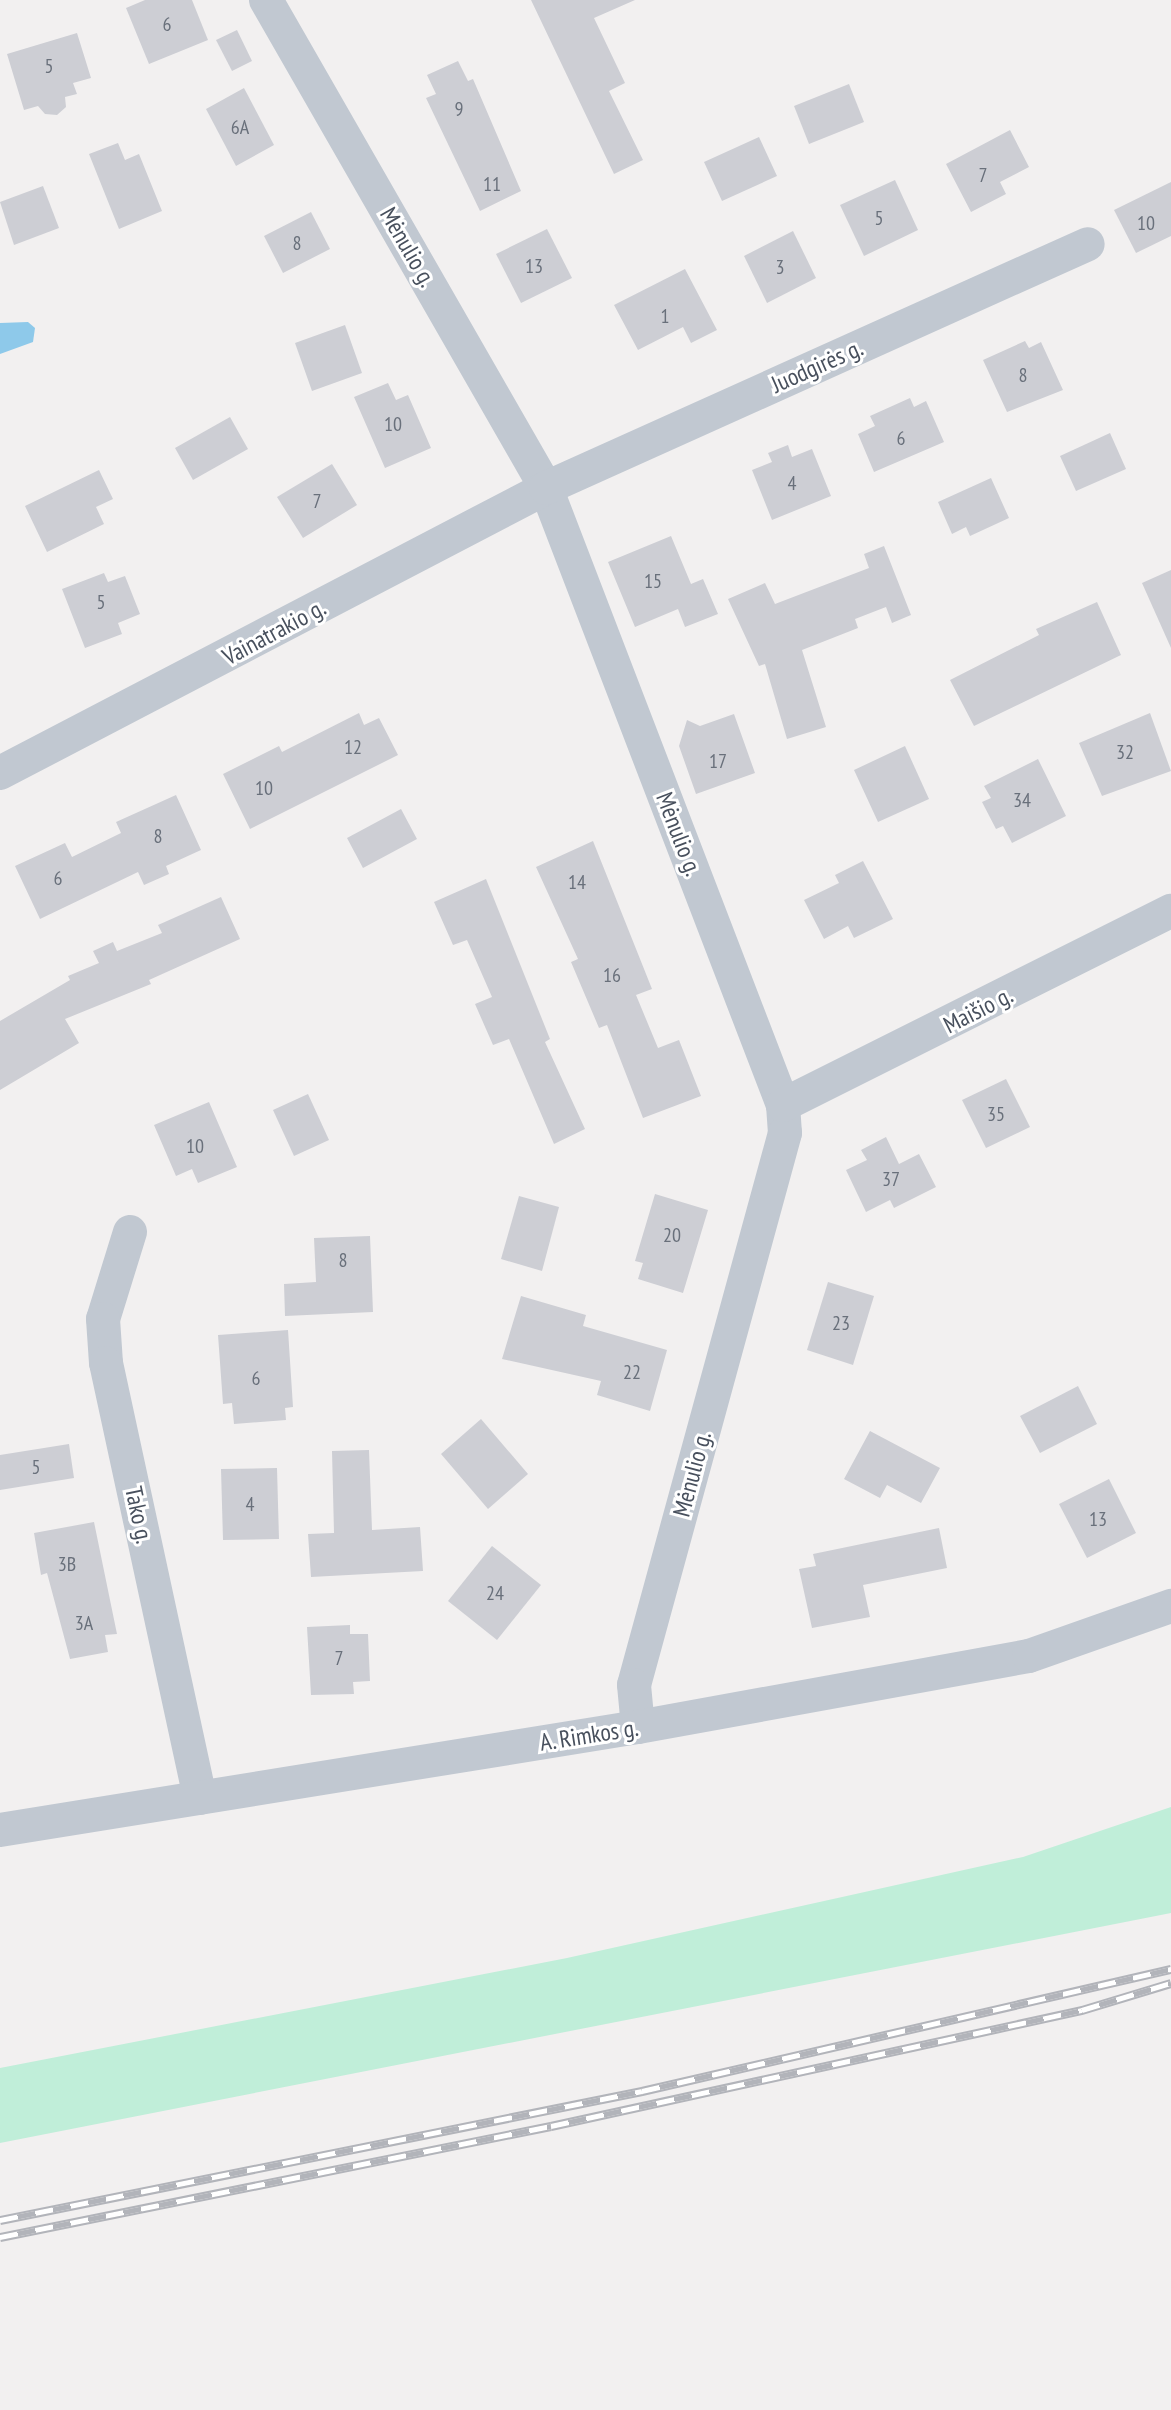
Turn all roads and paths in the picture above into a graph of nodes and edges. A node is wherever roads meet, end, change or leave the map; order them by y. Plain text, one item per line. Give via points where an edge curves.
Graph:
1 (266, 0) edge
2 (1088, 244) dead end
3 (546, 488) junction
4 (0, 773) edge
5 (1171, 911) edge
6 (783, 1105) junction
7 (130, 1232) dead end
8 (1171, 1606) edge
9 (638, 1727) junction
10 (200, 1798) junction
11 (0, 1830) edge

1 - 3 street, Mėnulio g.
2 - 3 street, Juodgirės g.
3 - 4 street, Vainatrakio g.
3 - 6 street, Mėnulio g.
5 - 6 street, Maišio g.
6 - 9 street, Mėnulio g. via 785,1133 634,1685
7 - 10 street, Tako g. via 103,1319 106,1363
8 - 9 street, A. Rimkos g. via 1029,1656
9 - 10 street, A. Rimkos g.
10 - 11 street, A. Rimkos g.

